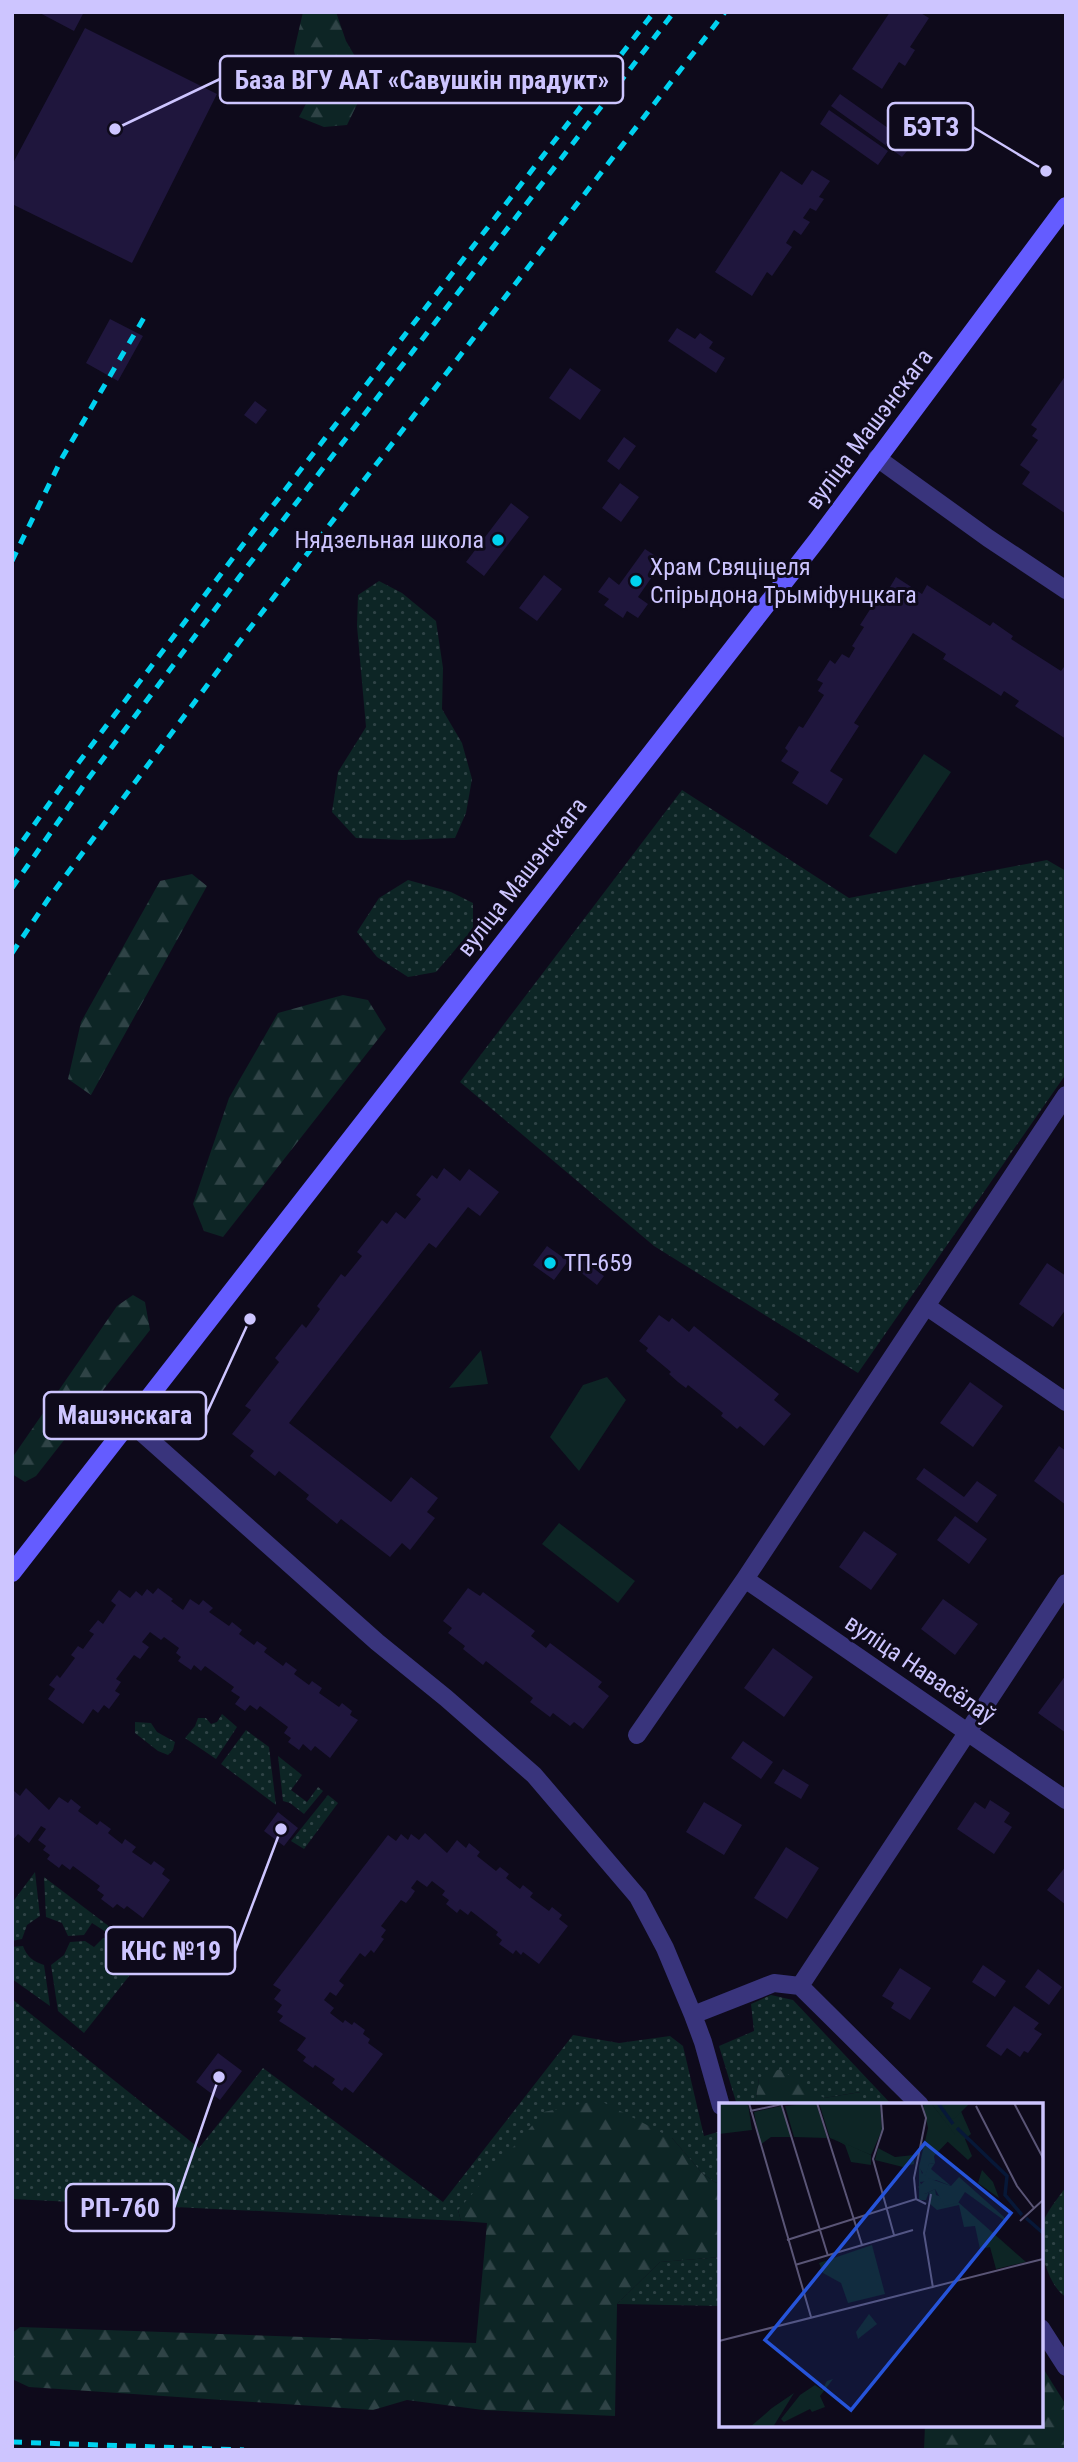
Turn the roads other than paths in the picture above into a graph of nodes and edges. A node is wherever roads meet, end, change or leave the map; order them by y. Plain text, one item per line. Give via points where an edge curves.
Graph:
1 (1066, 206) edge
2 (877, 458) junction
3 (1066, 590) edge
4 (1066, 1095) edge
5 (926, 1307) junction
6 (1066, 1402) edge
7 (131, 1423) junction
8 (12, 1573) edge
9 (745, 1579) junction
10 (1066, 1583) edge
11 (968, 1731) junction
12 (637, 1735) dead end
13 (1066, 1800) edge
14 (800, 1986) junction
15 (693, 2015) junction
16 (720, 2103) edge
17 (918, 2103) edge
18 (1043, 2331) edge
19 (1066, 2367) edge

1 - 2 main road, вуліца Машэнскага
2 - 3 street
2 - 7 main road, вуліца Машэнскага
4 - 5 street
5 - 6 street
5 - 9 street
7 - 8 main road, вуліца Машэнскага
7 - 15 street via 534,1775 638,1898
9 - 11 street, вуліца Навасёлаў
9 - 12 street
10 - 11 street
11 - 13 street, вуліца Навасёлаў
11 - 14 street
14 - 15 street via 774,1983
14 - 17 street
15 - 16 street
18 - 19 street

